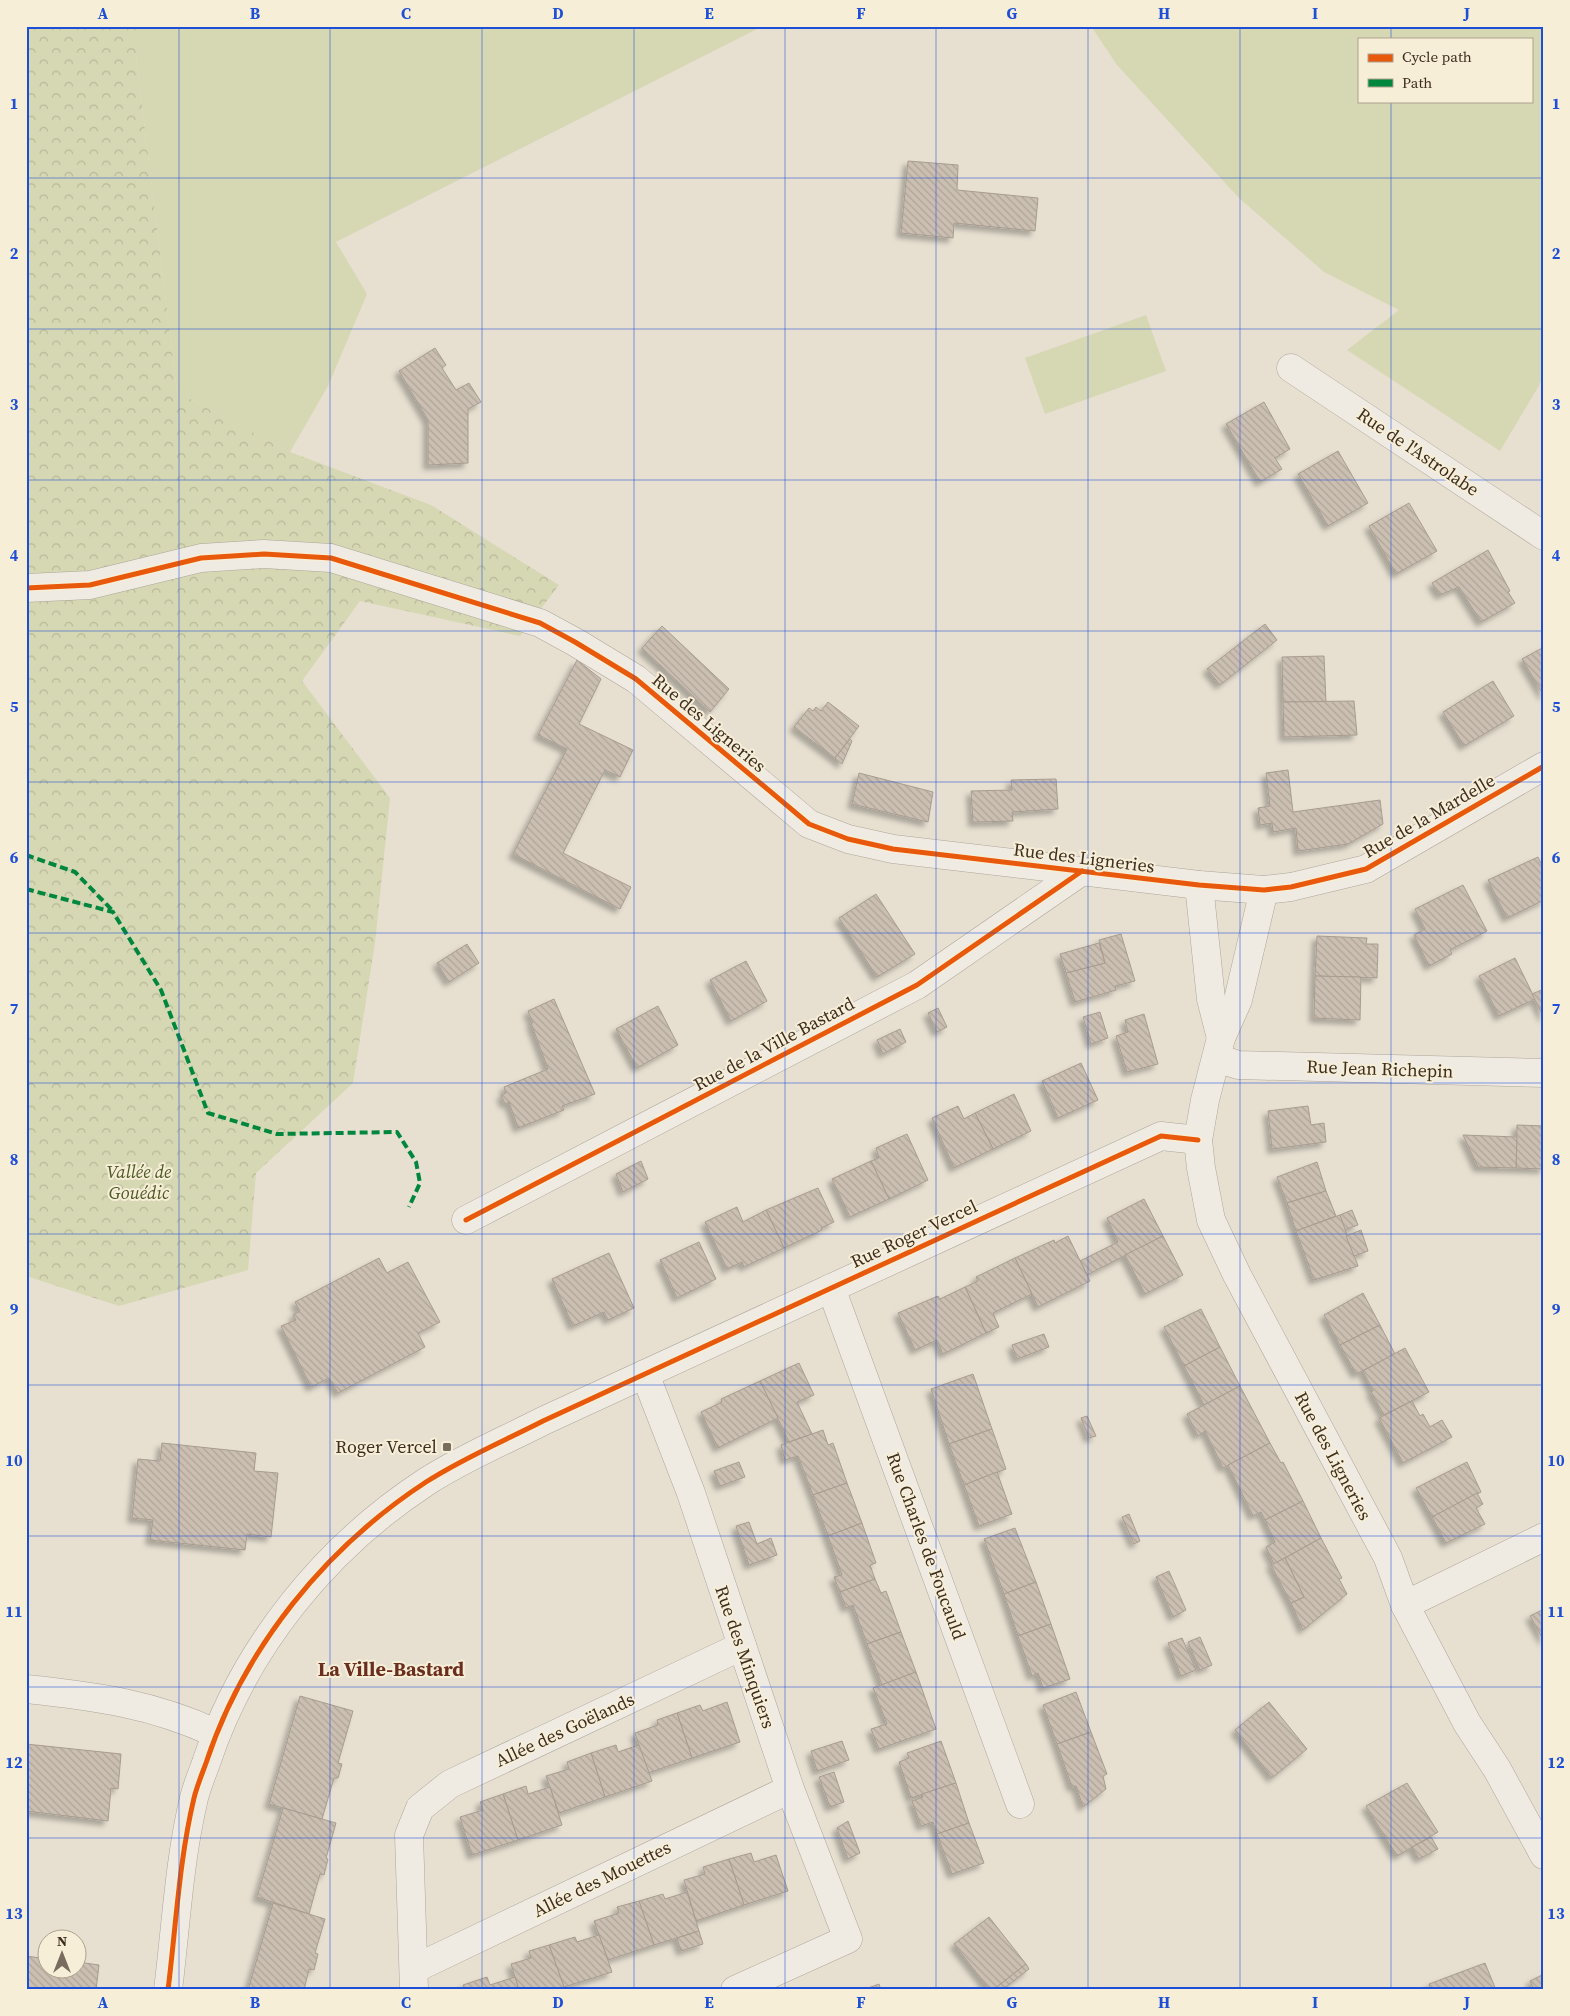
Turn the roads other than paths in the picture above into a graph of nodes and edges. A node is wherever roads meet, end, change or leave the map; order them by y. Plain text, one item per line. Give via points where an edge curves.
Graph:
1 (1291, 368) dead end
2 (1544, 536) edge
3 (26, 588) edge
4 (1544, 766) edge
5 (1082, 872) junction
6 (1199, 885) junction
7 (1264, 890) junction
8 (1219, 1048) junction
9 (1544, 1073) edge
10 (1198, 1140) junction
11 (466, 1220) dead end
12 (831, 1288) junction
13 (645, 1374) junction
14 (1544, 1537) edge
15 (1405, 1605) junction
16 (742, 1646) junction
17 (26, 1689) edge
18 (215, 1733) junction
19 (790, 1789) junction
20 (1020, 1804) dead end
21 (1544, 1855) edge
22 (414, 1979) edge
23 (168, 1990) edge
24 (735, 1990) edge

1 - 2 street, Rue de l'Astrolabe
3 - 5 street, Rue des Ligneries via 90,585 201,558 264,554 331,558 540,623 575,642 636,679 809,824 893,849
4 - 7 street, Rue de la Mardelle via 1366,869 1291,887
5 - 6 street, Rue des Ligneries
5 - 11 street, Rue de la Ville Bastard via 917,985
6 - 7 street, Rue des Ligneries
6 - 8 street
7 - 8 street, Rue des Ligneries via 1238,1000
8 - 9 street, Rue Jean Richepin via 1238,1065
8 - 10 street, Rue des Ligneries via 1204,1100
10 - 12 street, Rue Roger Vercel via 1161,1136
10 - 15 street, Rue des Ligneries via 1211,1220 1241,1284 1388,1558
12 - 13 street, Rue Roger Vercel
12 - 20 street, Rue Charles de Foucauld
13 - 16 street, Rue des Minquiers via 691,1494
13 - 18 street, Rue Roger Vercel via 455,1465 380,1516 335,1555 291,1607 246,1670
14 - 15 street
15 - 21 street, Rue des Ligneries via 1467,1723 1497,1769
16 - 19 street, Rue des Minquiers
16 - 22 street, Allée des Goëlands via 450,1784 420,1808 409,1835
17 - 18 street via 124,1702 191,1722
18 - 23 street, Rue Roger Vercel via 190,1816
19 - 22 street, Allée des Mouettes
19 - 24 street, Rue des Minquiers via 848,1938

